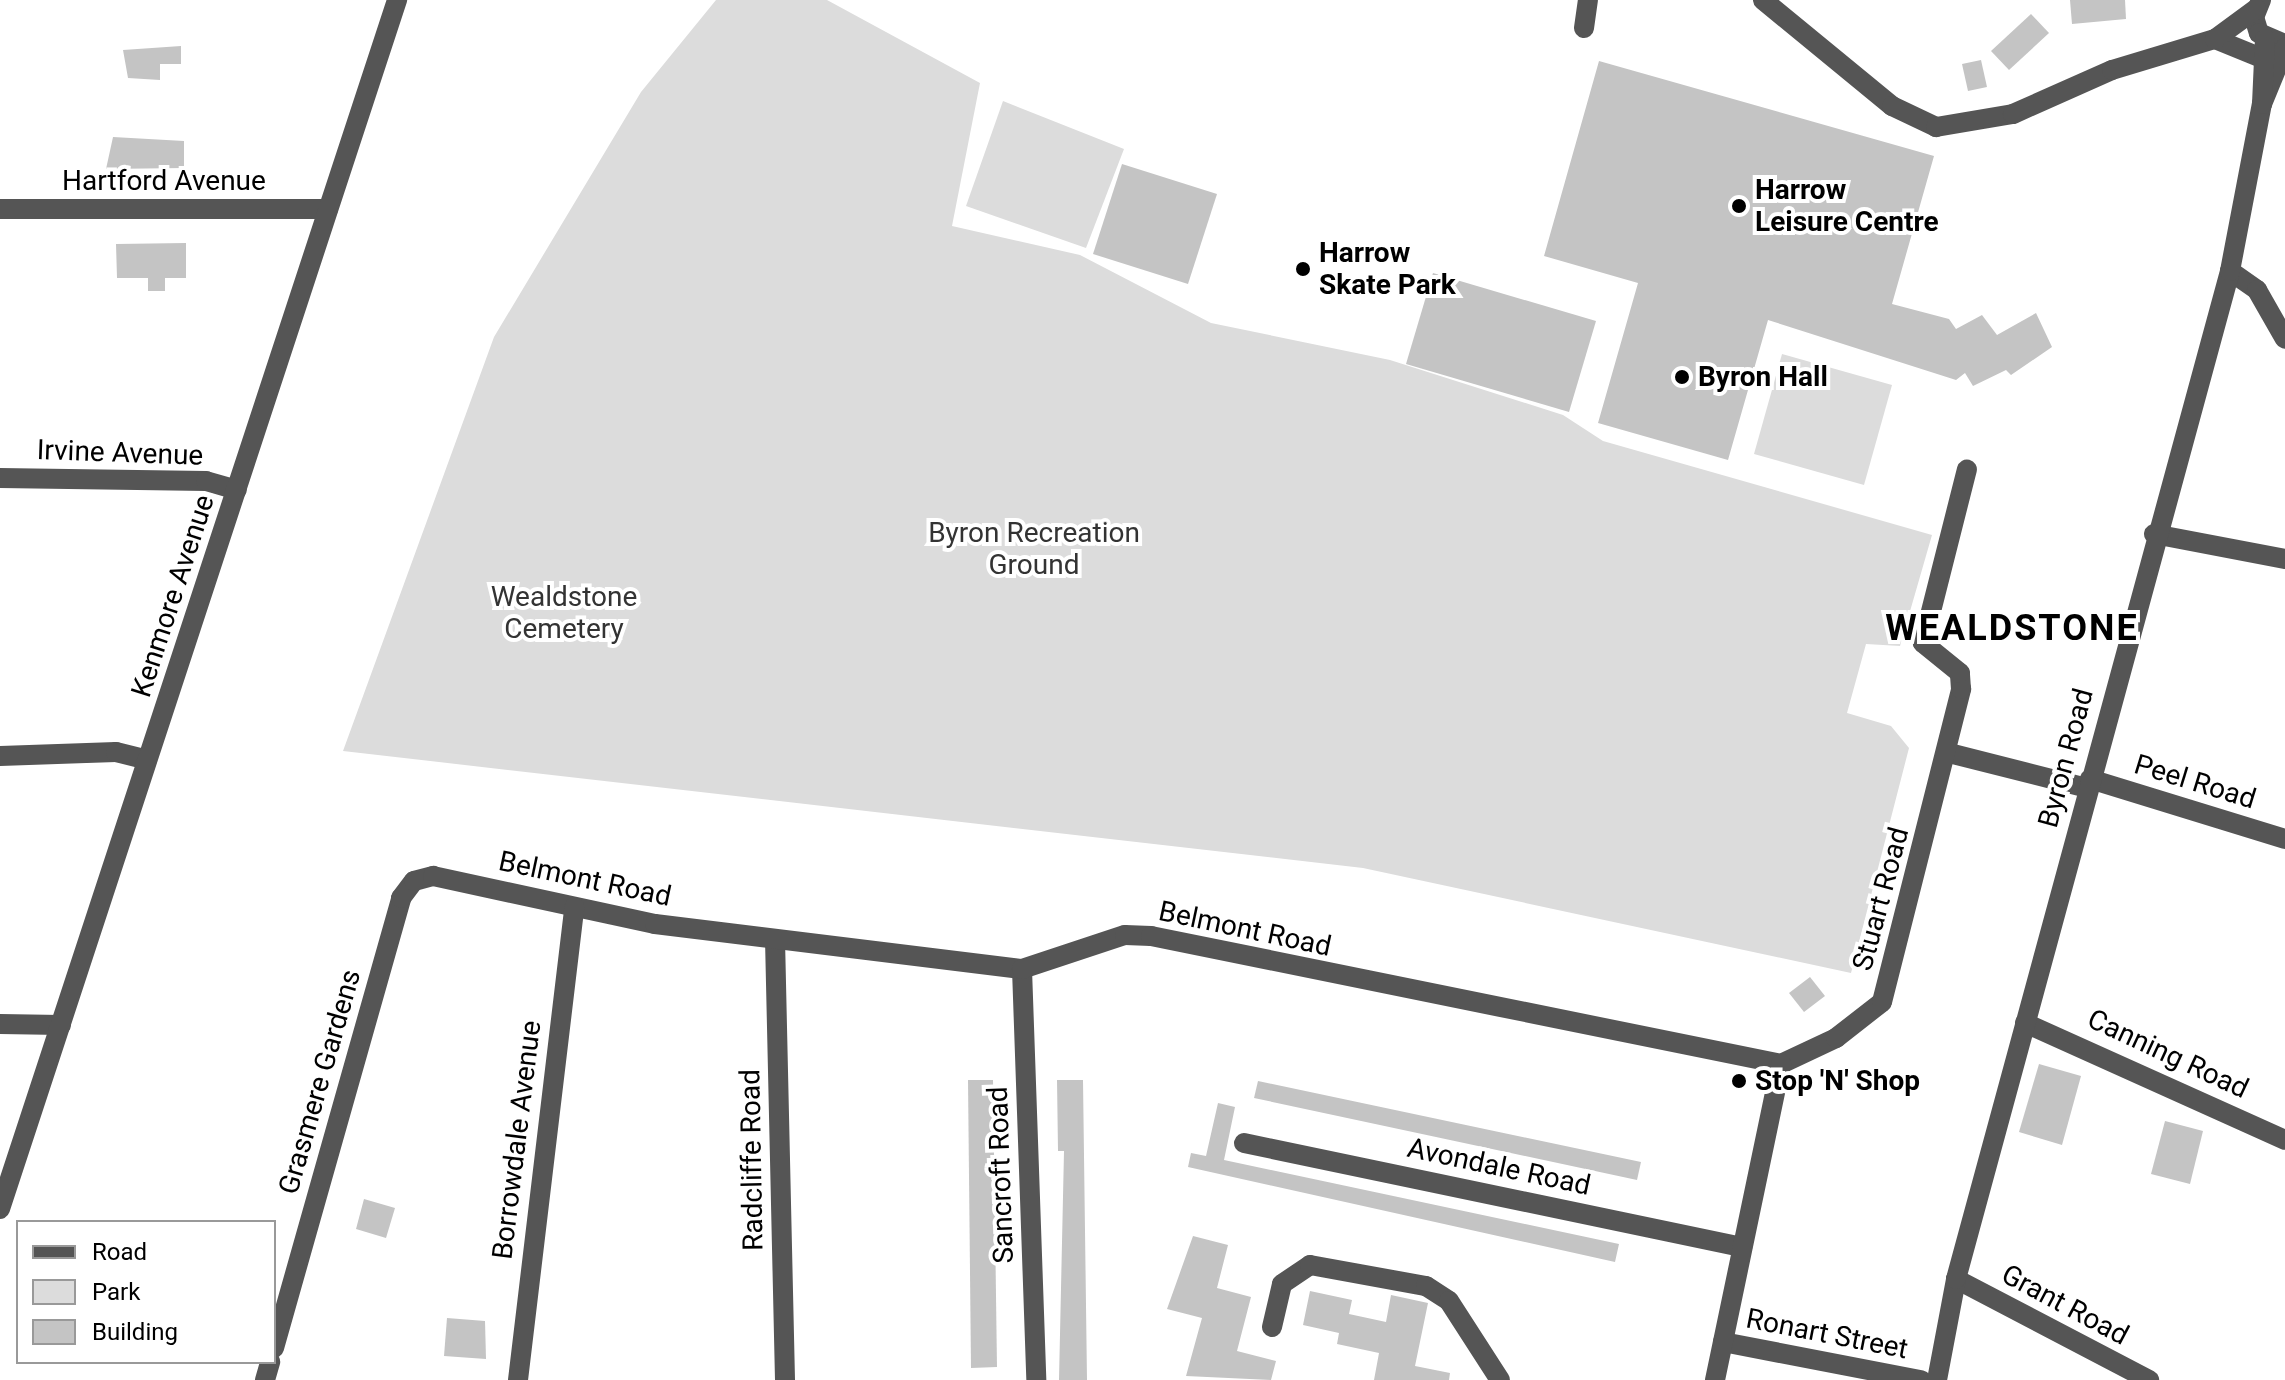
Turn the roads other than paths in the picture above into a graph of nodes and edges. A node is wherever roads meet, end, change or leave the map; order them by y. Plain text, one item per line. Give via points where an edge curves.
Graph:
1 (397, 0) edge
2 (1588, 0) edge
3 (1763, 0) edge
4 (2258, 4) edge
5 (1584, 28) dead end
6 (2215, 39) junction
7 (2275, 47) edge
8 (0, 209) edge
9 (328, 209) junction
10 (2230, 271) junction
11 (2285, 339) edge
12 (1967, 469) dead end
13 (0, 478) edge
14 (237, 490) junction
15 (2154, 534) junction
16 (2285, 559) edge
17 (1949, 753) junction
18 (0, 756) edge
19 (147, 760) junction
20 (2088, 784) junction
21 (2285, 839) edge
22 (414, 881) joint
23 (574, 907) junction
24 (775, 939) junction
25 (1022, 969) junction
26 (2025, 1023) junction
27 (0, 1024) edge
28 (61, 1025) junction
29 (1781, 1064) junction
30 (2285, 1140) edge
31 (1244, 1143) dead end
32 (0, 1209) edge
33 (1742, 1247) junction
34 (1956, 1279) junction
35 (1272, 1327) dead end
36 (276, 1341) edge
37 (1723, 1342) junction
38 (518, 1380) edge
39 (785, 1380) edge
40 (1036, 1380) edge
41 (1500, 1380) edge
42 (1715, 1380) edge
43 (1921, 1380) edge
44 (1937, 1380) edge
45 (2149, 1380) edge

1 - 9 street, Kenmore Avenue
2 - 5 street
3 - 6 street via 1892,106 1936,127 2013,114 2112,70
4 - 6 street
4 - 7 street, Byron Road
6 - 7 street
7 - 10 street, Byron Road
8 - 9 street, Hartford Avenue
9 - 14 street, Kenmore Avenue
10 - 11 street via 2257,290
10 - 15 street, Byron Road
12 - 17 street, Stuart Road via 1923,643 1960,673 1945,737
13 - 14 street, Irvine Avenue via 206,481
14 - 19 street, Kenmore Avenue
15 - 16 street
15 - 20 street, Byron Road
17 - 20 street
17 - 29 street, Stuart Road via 1882,1002 1836,1038
18 - 19 street via 116,752
19 - 28 street, Kenmore Avenue
20 - 21 street, Peel Road
20 - 26 street, Byron Road
22 - 23 street, Belmont Road via 433,876
22 - 36 street, Grasmere Gardens via 401,898
23 - 24 street, Belmont Road
23 - 38 street, Borrowdale Avenue
24 - 25 street, Belmont Road
24 - 39 street, Radcliffe Road
25 - 29 street, Belmont Road via 1125,935 1151,936
25 - 40 street, Sancroft Road
26 - 30 street, Canning Road
26 - 34 street, Byron Road
27 - 28 street
28 - 32 street, Kenmore Avenue
29 - 33 street
31 - 33 street, Avondale Road
33 - 37 street
34 - 44 street, Byron Road
34 - 45 street, Grant Road
35 - 41 street via 1282,1284 1310,1265 1426,1286 1449,1301
37 - 42 street
37 - 43 street, Ronart Street

